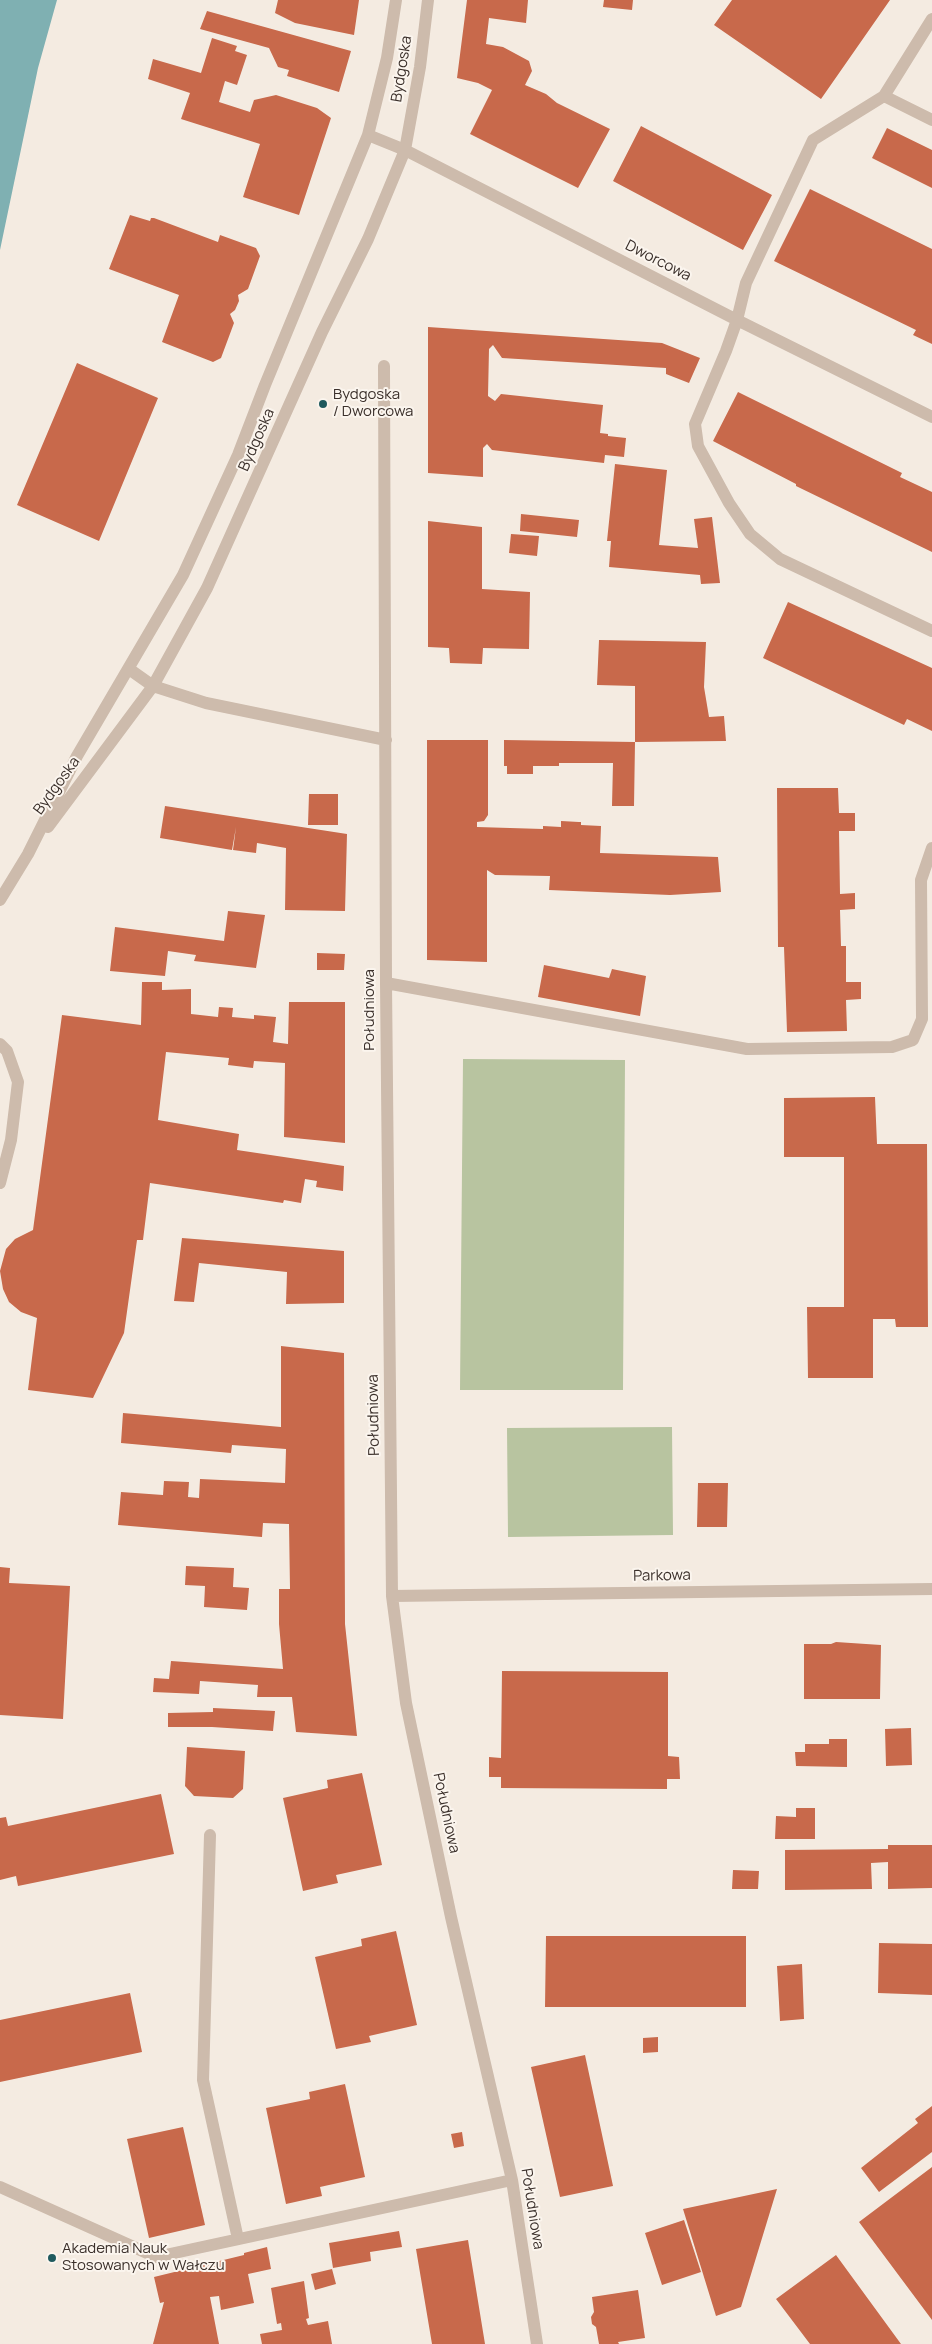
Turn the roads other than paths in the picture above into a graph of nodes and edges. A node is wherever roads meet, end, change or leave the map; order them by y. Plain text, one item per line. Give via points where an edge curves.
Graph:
1 (396, 0) edge
2 (428, 0) edge
3 (932, 19) edge
4 (884, 96) junction
5 (932, 120) edge
6 (368, 135) junction
7 (405, 150) junction
8 (737, 320) junction
9 (384, 366) dead end
10 (932, 417) edge
11 (932, 631) edge
12 (129, 669) junction
13 (152, 686) junction
14 (386, 740) junction
15 (932, 848) edge
16 (28, 854) junction
17 (0, 900) edge
18 (386, 984) junction
19 (0, 1044) edge
20 (0, 1183) edge
21 (932, 1589) edge
22 (392, 1596) junction
23 (210, 1835) dead end
24 (512, 2180) junction
25 (0, 2187) edge
26 (238, 2239) junction
27 (537, 2344) edge

1 - 6 street, Bydgoska via 387,58
2 - 7 street, Bydgoska
3 - 4 street
4 - 5 street
4 - 8 street via 814,140 746,284
6 - 7 street, Dworcowa
6 - 12 street, Bydgoska via 238,455 183,575
7 - 8 street, Dworcowa
7 - 13 street, Bydgoska via 368,238 322,332 207,588
8 - 10 street, Dworcowa
8 - 11 street via 695,424 698,446 729,503 750,534 780,559
9 - 14 street, Południowa
12 - 13 street
12 - 16 street, Bydgoska via 77,756
13 - 14 street via 206,703
13 - 16 street, Bydgoska
14 - 18 street, Południowa
15 - 18 street via 921,880 922,1019 914,1040 892,1046 748,1049
16 - 17 street, Bydgoska
18 - 22 street, Południowa
19 - 20 street via 7,1051 18,1082 11,1140
21 - 22 street, Parkowa
22 - 24 street, Południowa via 412,1732
23 - 26 street via 203,2080
24 - 26 street
24 - 27 street, Południowa
25 - 26 street via 156,2257

